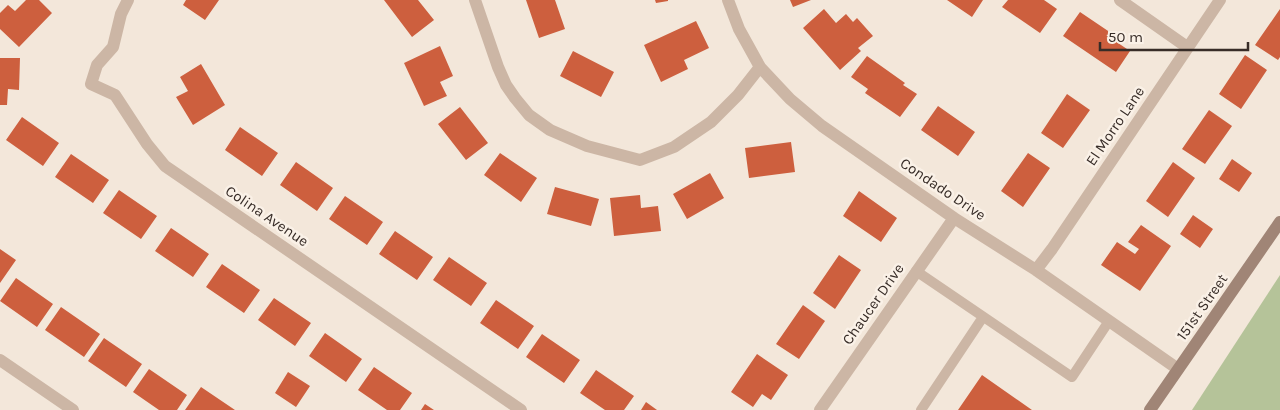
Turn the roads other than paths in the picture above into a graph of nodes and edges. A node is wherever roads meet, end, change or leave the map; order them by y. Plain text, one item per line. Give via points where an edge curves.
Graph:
1 (128, 0) edge
2 (475, 0) edge
3 (728, 0) edge
4 (1120, 0) edge
5 (1220, 0) edge
6 (1188, 47) junction
7 (760, 67) junction
8 (954, 218) junction
9 (1280, 222) edge
10 (1036, 270) junction
11 (916, 271) junction
12 (983, 317) junction
13 (1109, 321) junction
14 (0, 360) edge
15 (1178, 369) junction
16 (73, 410) edge
17 (521, 410) edge
18 (820, 410) edge
19 (921, 410) edge
20 (1150, 410) edge

1 - 17 street, Colina Avenue via 121,14 113,48 97,65 91,84 115,95 165,166
2 - 7 street via 506,85 529,115 550,130 587,146 640,160 674,147 711,122
3 - 7 street, Condado Drive via 739,29
4 - 6 street
5 - 6 street, El Morro Lane
6 - 10 street, El Morro Lane
7 - 8 street, Condado Drive via 790,99 822,126
8 - 10 street, Condado Drive
8 - 11 street, Chaucer Drive
9 - 15 street, 151st Street
10 - 13 street, Condado Drive
11 - 12 lane
11 - 18 street, Chaucer Drive
12 - 13 lane via 1072,377
12 - 19 lane
13 - 15 street, Condado Drive
14 - 16 street
15 - 20 street, 151st Street

